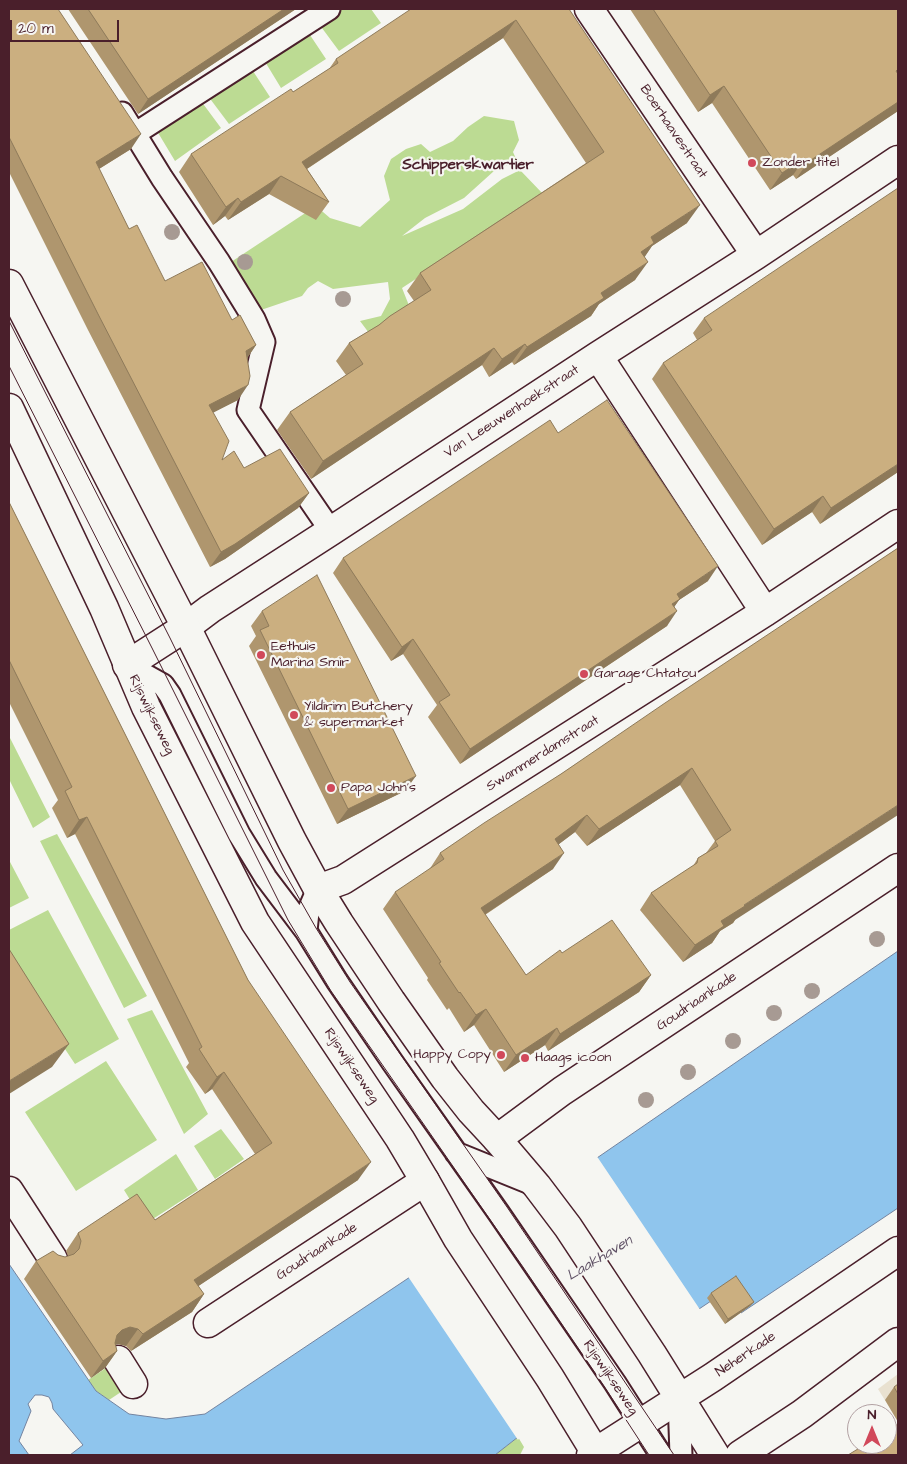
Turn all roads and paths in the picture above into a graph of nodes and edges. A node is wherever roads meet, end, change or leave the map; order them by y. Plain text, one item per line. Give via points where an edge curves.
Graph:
1 (329, 9) edge
2 (589, 9) edge
3 (114, 100) edge
4 (136, 133) junction
5 (898, 160) edge
6 (756, 255) junction
7 (9, 284) edge
8 (598, 356) junction
9 (9, 408) edge
10 (898, 524) edge
11 (331, 531) junction
12 (765, 612) junction
13 (186, 627) junction
14 (127, 665) junction
15 (898, 868) edge
16 (318, 889) junction
17 (306, 931) junction
18 (497, 1139) junction
19 (456, 1153) junction
20 (425, 1181) junction
21 (537, 1186) junction
22 (9, 1191) edge
23 (898, 1251) edge
24 (53, 1259) edge
25 (208, 1323) dead end
26 (898, 1342) edge
27 (118, 1360) edge
28 (133, 1384) dead end
29 (679, 1398) junction
30 (641, 1424) junction
31 (594, 1454) edge
32 (661, 1455) edge
33 (681, 1455) edge
34 (715, 1455) edge
35 (740, 1455) edge

1 - 4 lane
2 - 6 main road, Boerhaavestraat
3 - 4 lane
4 - 11 lane via 254,319 264,342 248,410
5 - 6 main road, Van Leeuwenhoekstraat
6 - 8 main road, Van Leeuwenhoekstraat
7 - 13 main road
8 - 11 main road, Van Leeuwenhoekstraat
8 - 12 main road
9 - 14 main road, Rijswijkseweg via 104,608
10 - 12 main road, Swammerdamstraat
11 - 13 main road, Van Leeuwenhoekstraat
12 - 16 main road, Swammerdamstraat via 343,880
13 - 14 main road, Van Leeuwenhoekstraat
13 - 16 main road
14 - 17 lane, Rijswijkseweg via 163,684 239,834 266,878
14 - 20 main road, Rijswijkseweg via 255,922
15 - 18 main road, Goudriaankade via 562,1091
16 - 17 lane via 308,912
16 - 18 main road via 429,1056
17 - 19 lane, Rijswijkseweg
18 - 21 main road
19 - 21 lane
19 - 30 lane, Rijswijkseweg
20 - 25 main road, Goudriaankade
20 - 31 main road, Rijswijkseweg via 458,1239 570,1410
21 - 29 main road via 568,1227
22 - 24 main road
23 - 29 main road, Neherkade
26 - 35 main road via 810,1409
27 - 28 main road
29 - 30 main road, Neherkade
29 - 33 lane
29 - 34 main road
30 - 31 main road, Neherkade
30 - 32 lane, Rijswijkseweg

